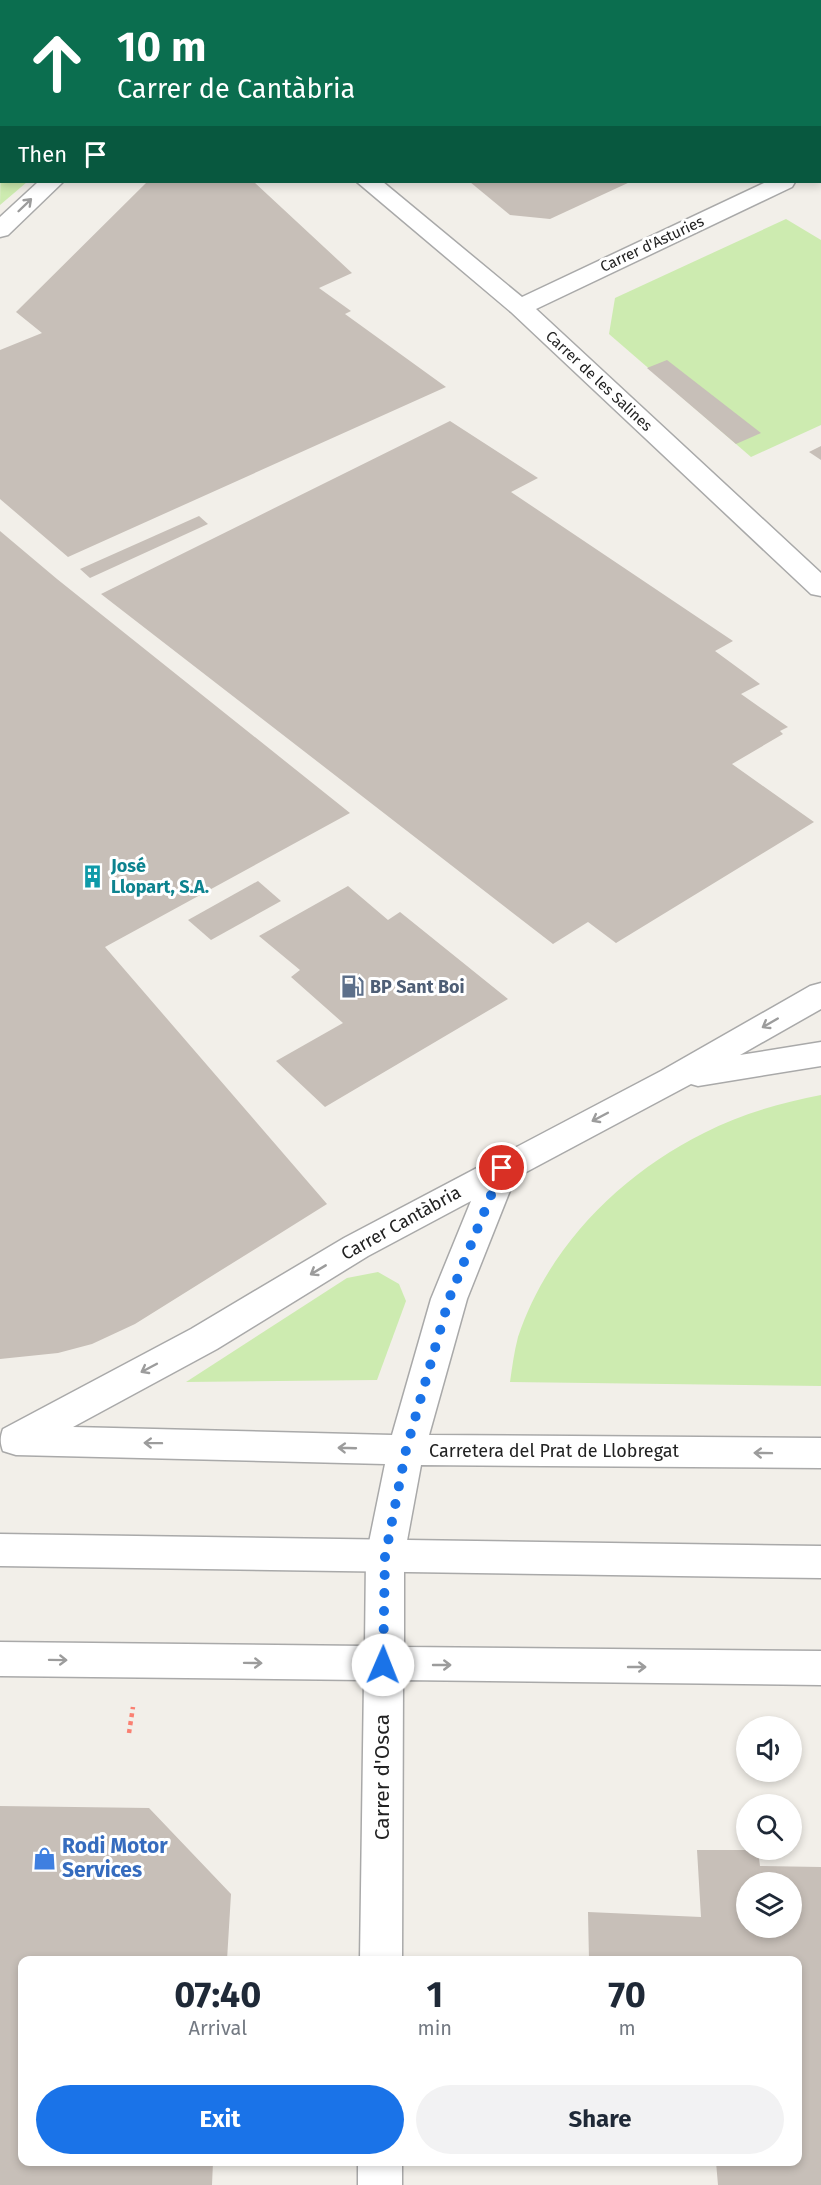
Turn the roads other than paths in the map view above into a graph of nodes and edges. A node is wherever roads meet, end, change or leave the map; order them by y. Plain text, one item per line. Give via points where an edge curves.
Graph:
1 (50, 183) edge
2 (370, 183) edge
3 (782, 183) edge
4 (0, 230) edge
5 (520, 307) junction
6 (821, 588) edge
7 (821, 994) edge
8 (821, 1054) edge
9 (673, 1079) junction
10 (502, 1168) junction
11 (8, 1440) edge
12 (406, 1450) junction
13 (821, 1453) edge
14 (0, 1550) edge
15 (385, 1557) junction
16 (821, 1562) edge
17 (0, 1659) edge
18 (383, 1665) junction
19 (821, 1668) edge
20 (381, 1956) edge
21 (380, 2166) edge
22 (380, 2185) edge

4 -> 1 street
2 - 5 street, Carrer de les Salines
3 - 5 street, Carrer d'Asturies
5 - 6 street, Carrer de les Salines
7 -> 9 street, Carrer Cantàbria
8 - 9 street
9 -> 10 street, Carrer Cantàbria
10 -> 11 street, Carrer Cantàbria via 356,1247 204,1339
10 - 12 street, Carrer d'Osca via 449,1299
12 -> 11 street, Carretera del Prat de Llobregat
13 -> 12 street, Carretera del Prat de Llobregat
12 - 15 street, Carrer d'Osca
14 - 15 street
15 - 16 street
15 - 18 street, Carrer d'Osca
17 -> 18 street
18 -> 19 street
18 - 20 street, Carrer d'Osca
21 - 22 street

